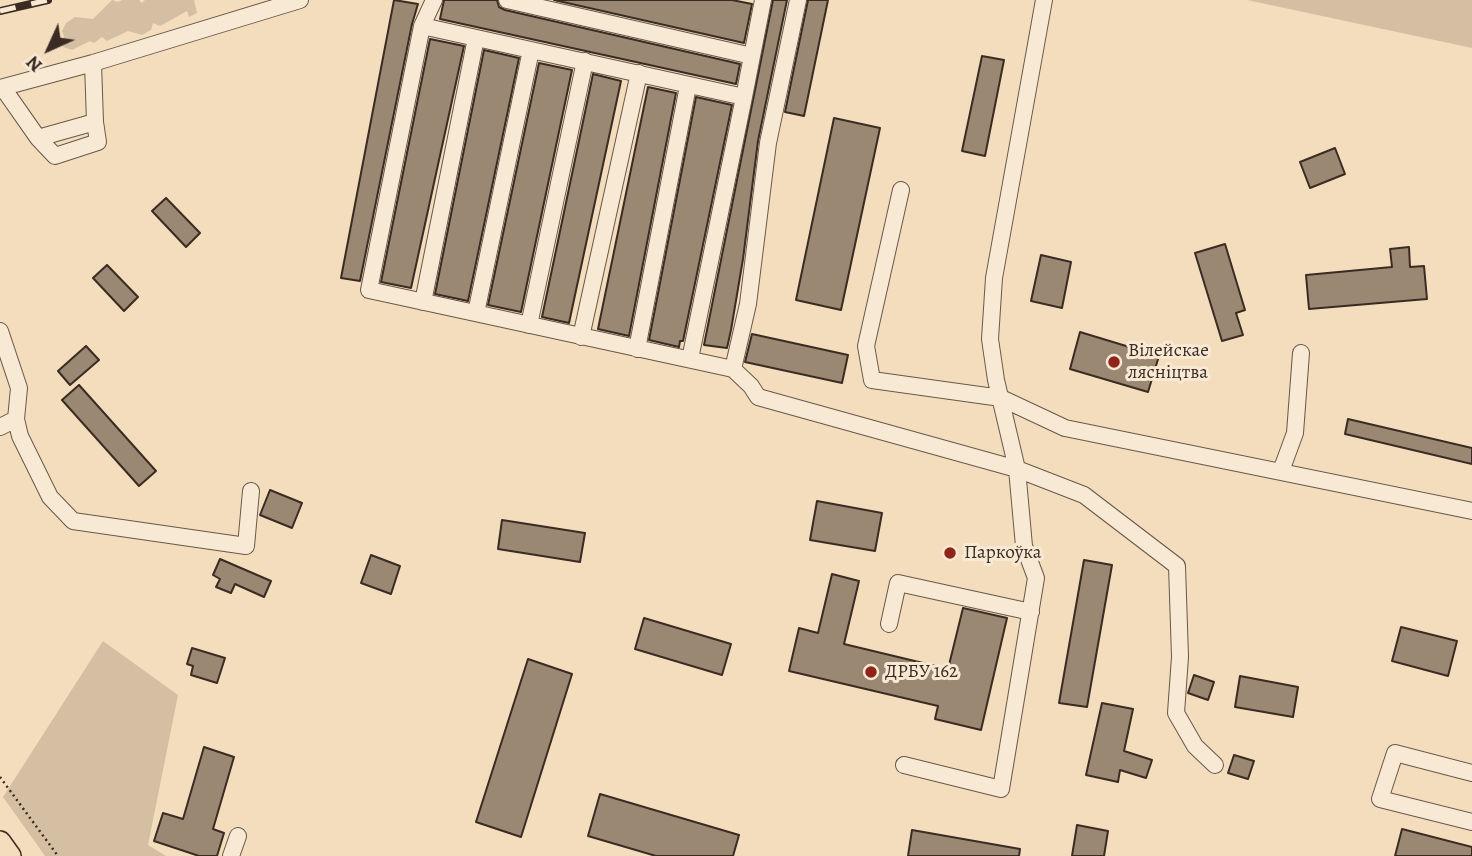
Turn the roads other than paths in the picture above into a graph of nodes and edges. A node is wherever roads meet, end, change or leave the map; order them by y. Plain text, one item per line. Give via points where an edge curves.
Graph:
1 (300, 0) edge
2 (434, 0) edge
3 (507, 0) edge
4 (763, 0) edge
5 (798, 0) edge
6 (1044, 0) edge
7 (422, 26) junction
8 (476, 38) junction
9 (531, 50) junction
10 (752, 56) junction
11 (585, 61) junction
12 (93, 63) junction
13 (639, 73) junction
14 (688, 86) junction
15 (1, 88) edge
16 (744, 97) junction
17 (901, 190) dead end
18 (423, 302) junction
19 (476, 313) junction
20 (529, 326) junction
21 (0, 331) edge
22 (581, 337) junction
23 (637, 349) junction
24 (1301, 353) dead end
25 (690, 359) junction
26 (733, 369) junction
27 (1001, 398) junction
28 (16, 419) junction
29 (0, 427) edge
30 (1017, 469) junction
31 (1281, 471) junction
32 (251, 491) dead end
33 (1472, 511) edge
34 (1031, 612) junction
35 (889, 624) dead end
36 (904, 765) dead end
37 (1215, 765) dead end
38 (1472, 773) edge
39 (1472, 822) edge
40 (238, 836) dead end
41 (0, 842) edge
42 (10, 856) edge
43 (231, 856) edge

1 - 12 street
2 - 7 street
3 - 10 street
4 - 10 street
5 - 26 street via 768,143 748,303
6 - 27 street via 994,278 990,338
7 - 8 street
7 - 18 street via 369,290
8 - 9 street
8 - 18 street
9 - 11 street
9 - 19 street
10 - 16 street
11 - 13 street
11 - 20 street
12 - 15 street
12 - 15 street via 95,122 38,138
13 - 14 street
13 - 22 street
14 - 16 street
14 - 23 street
16 - 25 street
17 - 27 street via 866,346 872,380
18 - 19 street
19 - 20 street
20 - 22 street
21 - 28 street via 19,388
22 - 23 street
23 - 25 street
24 - 31 street via 1295,433
25 - 26 street
26 - 30 street via 758,397
27 - 30 street
27 - 31 street via 1065,428
28 - 29 street
28 - 32 street via 50,497 73,521 246,546
30 - 34 street via 1024,546 1037,578
30 - 37 street via 1084,495 1177,566 1181,657 1175,713 1195,746
31 - 33 street
34 - 35 street via 898,583
34 - 36 street via 1001,789
38 - 39 street via 1395,752 1380,799
40 - 43 street
41 - 42 main road

